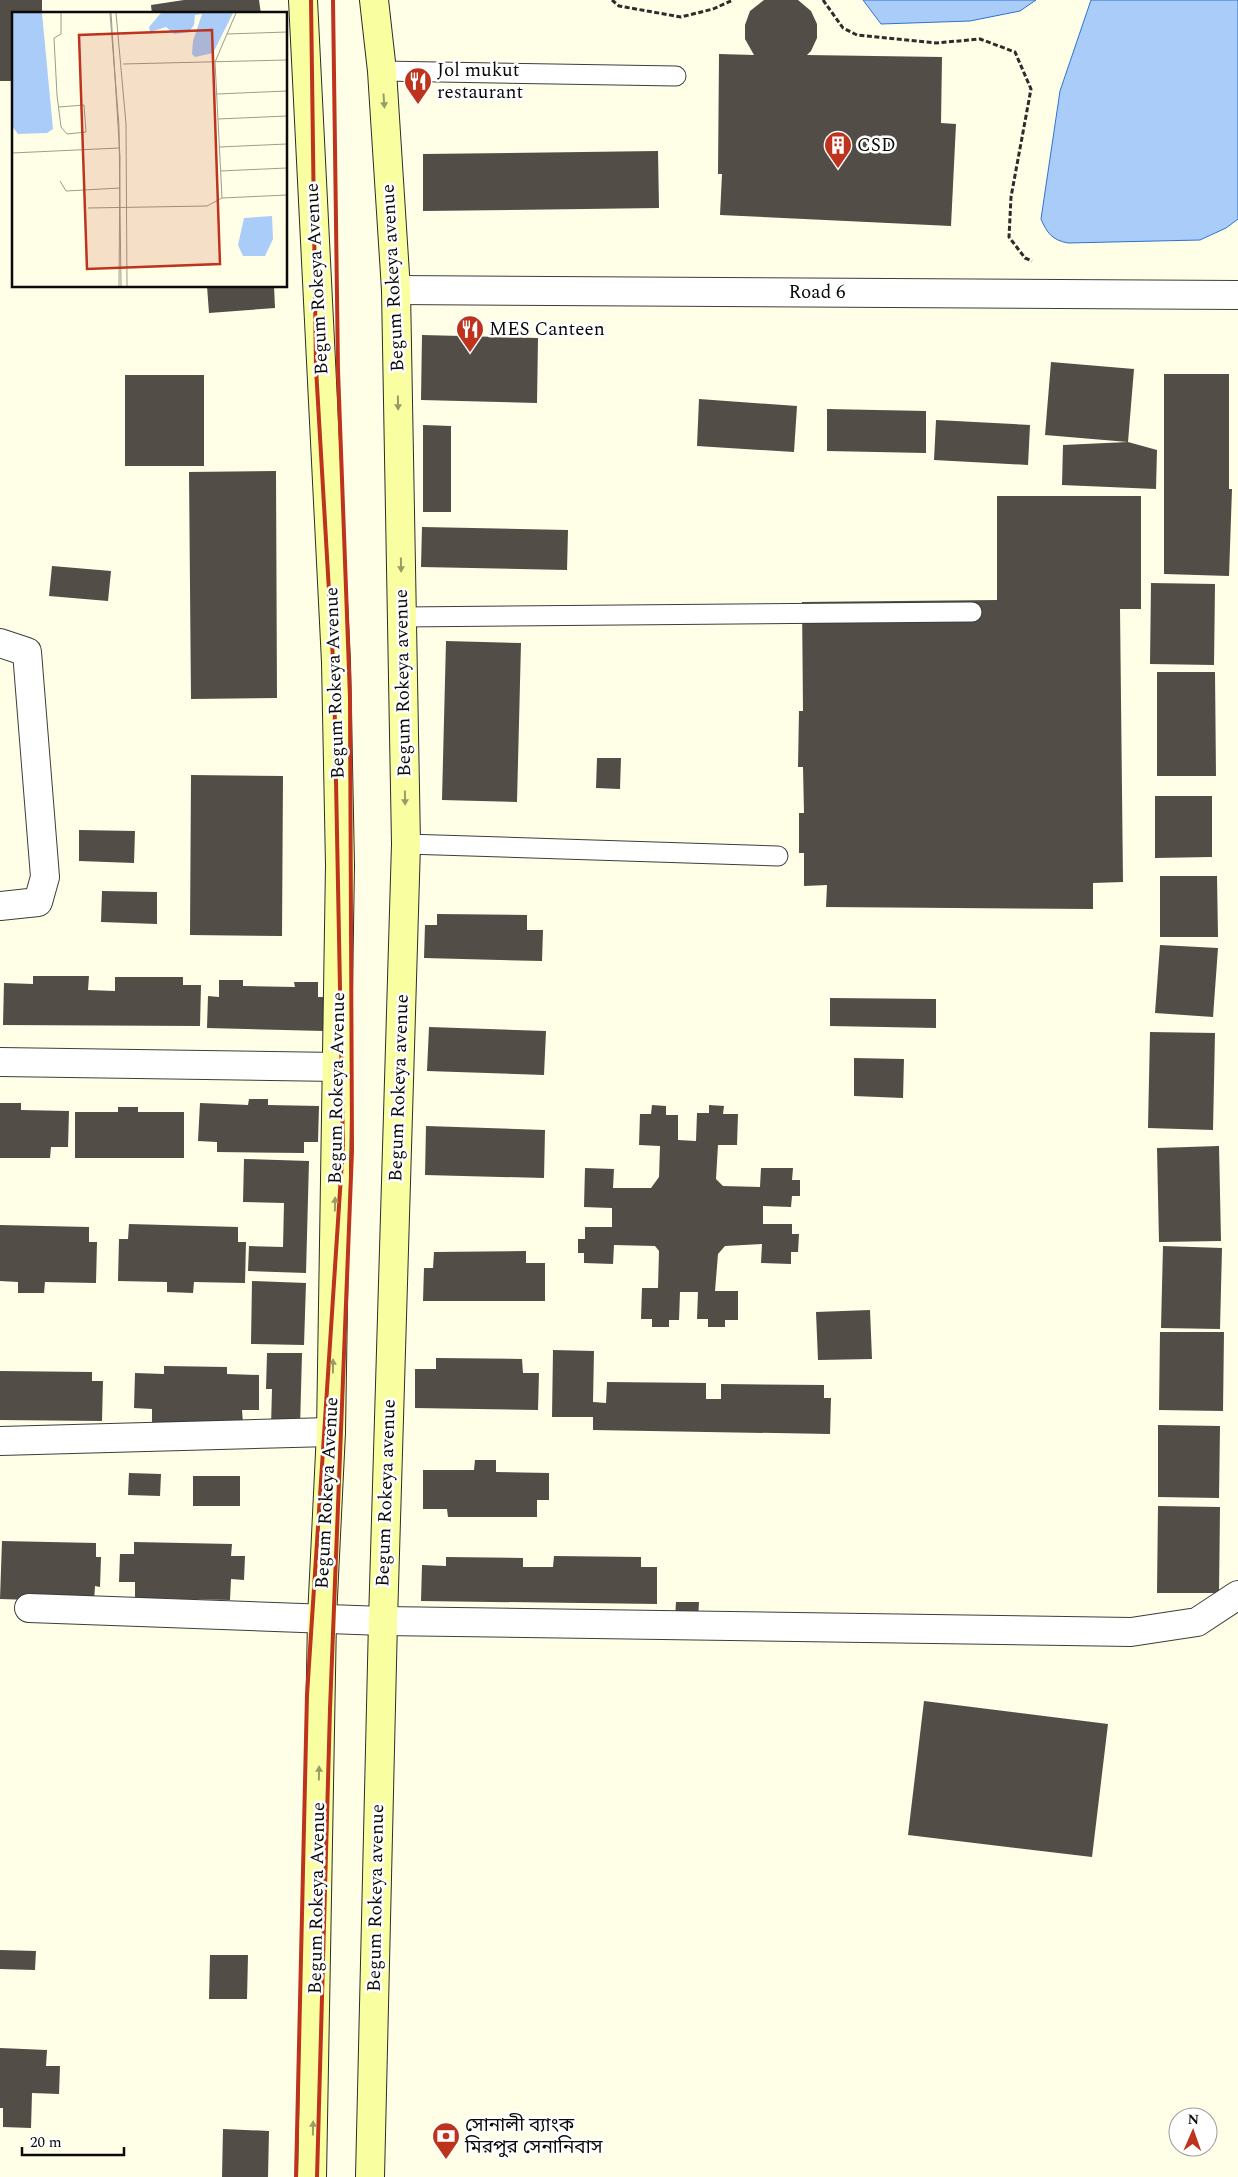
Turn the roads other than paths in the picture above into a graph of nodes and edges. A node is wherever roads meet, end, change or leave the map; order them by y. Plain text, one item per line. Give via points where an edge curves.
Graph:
1 (303, 0) edge
2 (374, 0) edge
3 (382, 71) junction
4 (676, 76) dead end
5 (396, 290) junction
6 (1238, 295) edge
7 (972, 612) dead end
8 (402, 617) junction
9 (0, 643) edge
10 (406, 844) junction
11 (778, 856) dead end
12 (0, 906) edge
13 (0, 1062) edge
14 (338, 1067) junction
15 (331, 1432) junction
16 (0, 1441) edge
17 (1238, 1596) edge
18 (29, 1608) dead end
19 (322, 1618) junction
20 (382, 1621) junction
21 (312, 2177) edge
22 (370, 2177) edge

1 - 14 main road, Begum Rokeya Avenue via 336,662 340,865
2 - 3 main road, Begum Rokeya avenue
3 - 4 lane
3 -> 5 main road, Begum Rokeya avenue
5 - 6 street, Road 6
5 -> 8 main road, Begum Rokeya avenue
7 - 8 lane
8 -> 10 main road, Begum Rokeya avenue
9 - 12 street via 27,652 45,877 38,902
10 - 11 lane
10 - 20 main road, Begum Rokeya avenue
13 - 14 street
15 -> 14 main road, Begum Rokeya Avenue
15 - 16 street
15 - 19 main road, Begum Rokeya Avenue
17 - 20 street via 1197,1622 1131,1632
18 - 19 street
19 - 20 street
21 -> 19 main road, Begum Rokeya Avenue
20 - 22 main road, Begum Rokeya avenue

